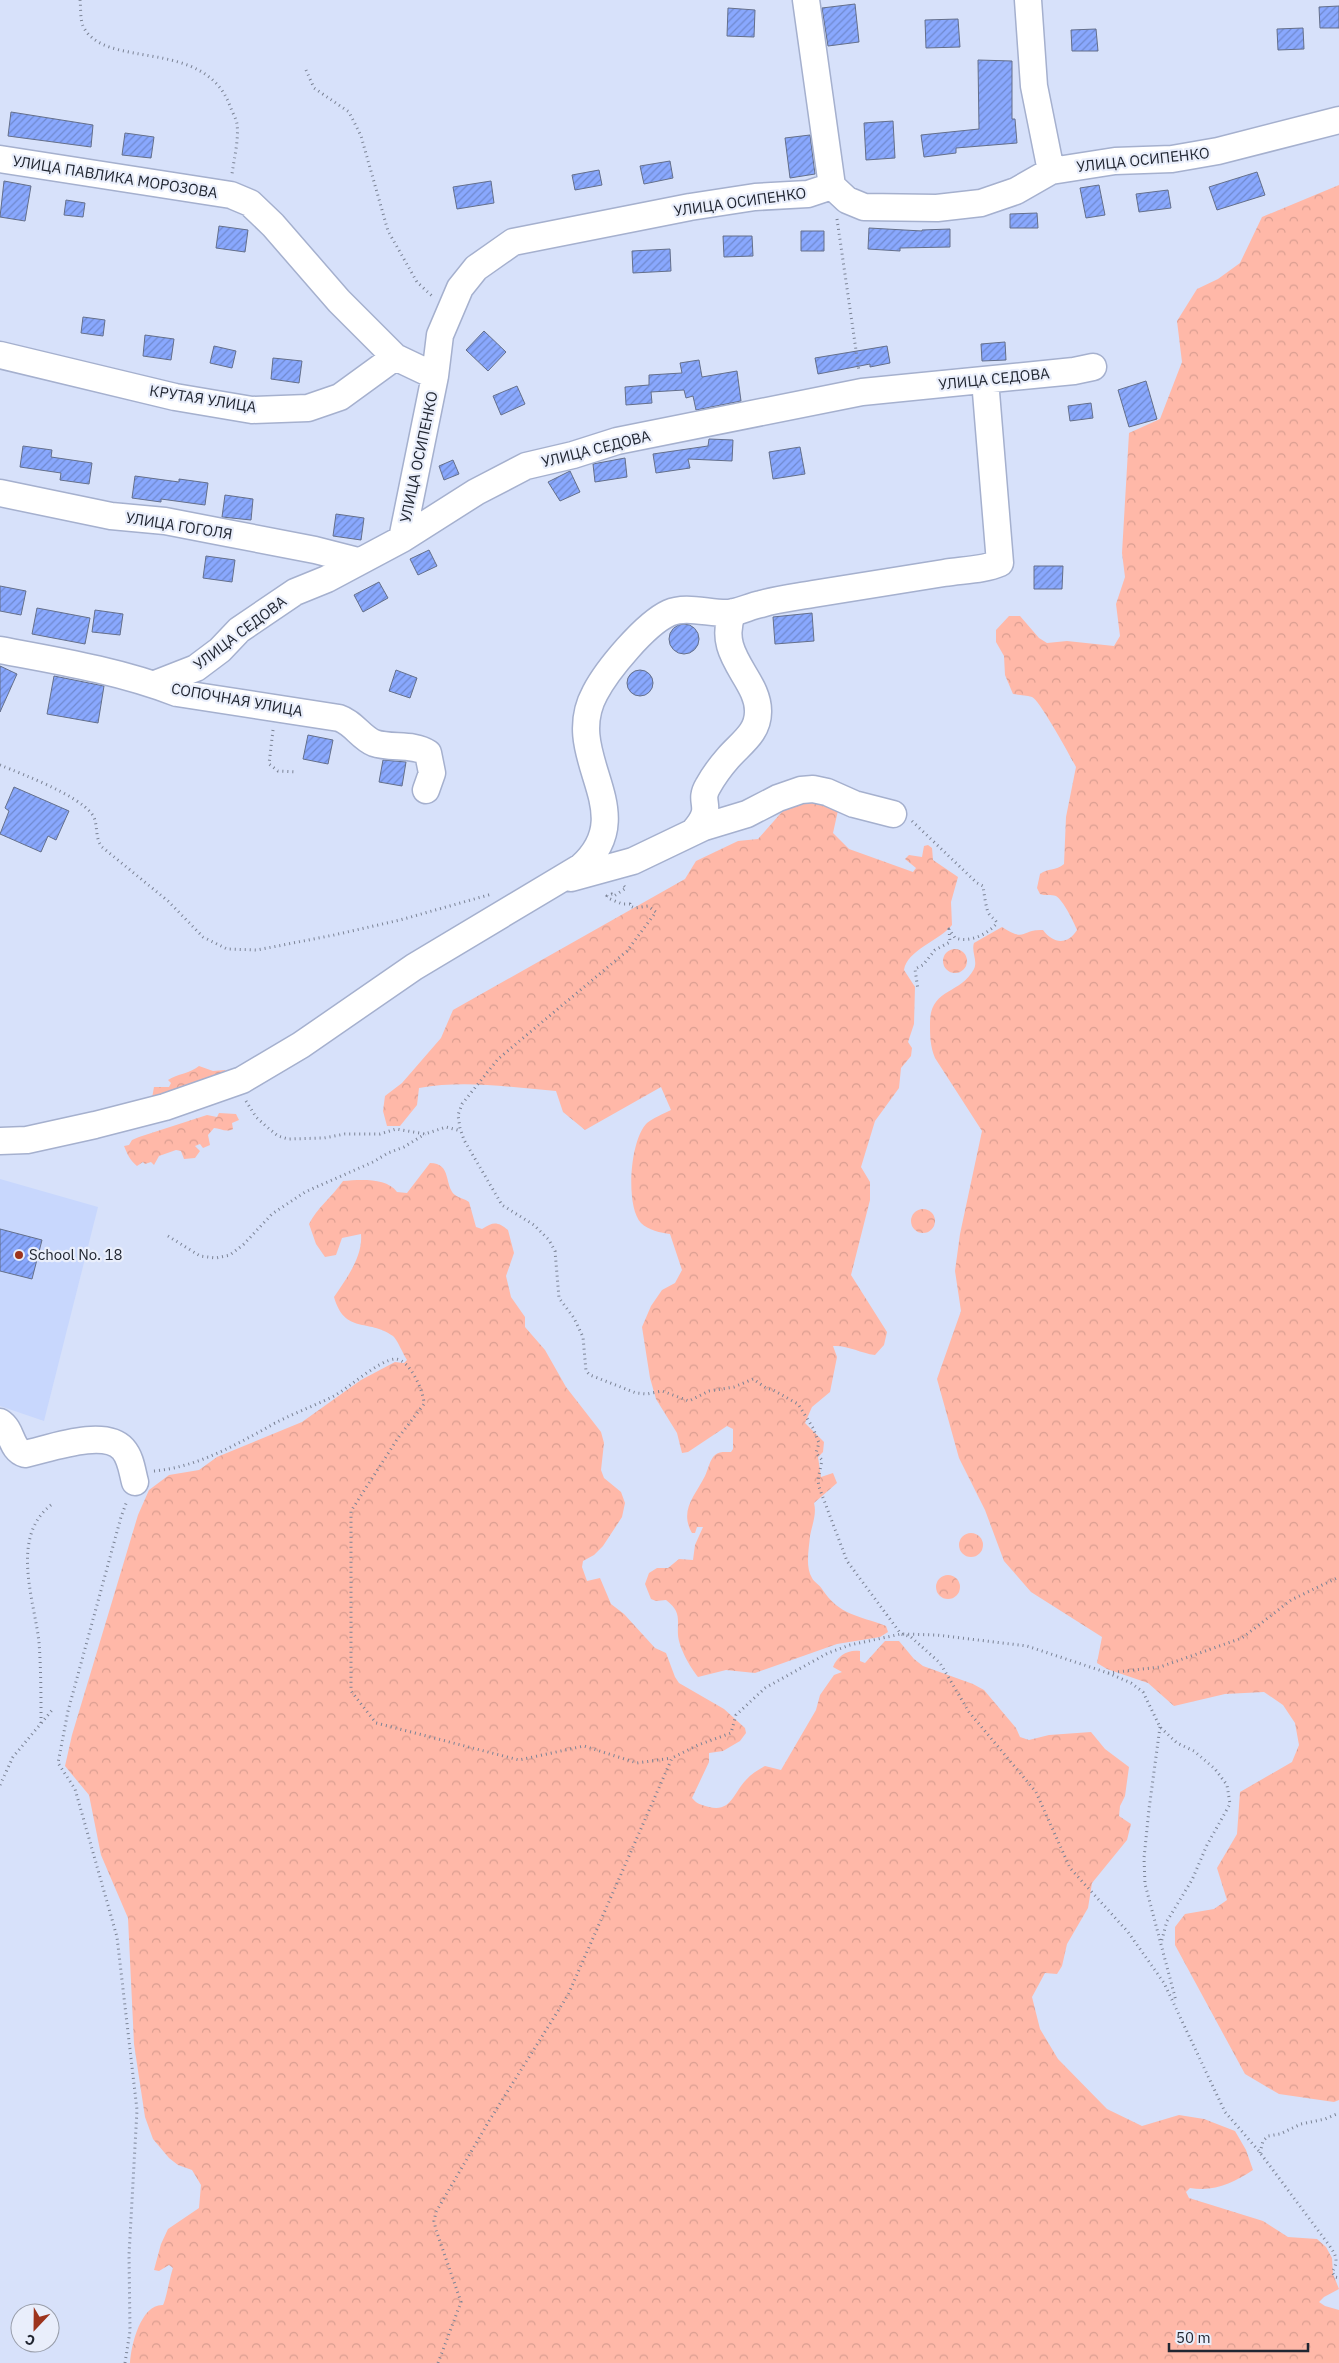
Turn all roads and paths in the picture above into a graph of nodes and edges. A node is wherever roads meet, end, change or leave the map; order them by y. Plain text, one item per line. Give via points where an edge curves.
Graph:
1 (80, 0) edge
2 (806, 0) edge
3 (1028, 0) edge
4 (306, 70) dead end
5 (1339, 120) edge
6 (0, 159) edge
7 (1052, 171) junction
8 (832, 186) junction
9 (230, 195) junction
10 (450, 311) junction
11 (0, 355) edge
12 (395, 357) junction
13 (1094, 367) dead end
14 (435, 376) junction
15 (985, 380) junction
16 (862, 392) junction
17 (0, 492) edge
18 (402, 539) junction
19 (358, 562) junction
20 (733, 612) junction
21 (0, 650) edge
22 (155, 684) junction
23 (278, 707) junction
24 (0, 765) edge
25 (296, 772) dead end
26 (426, 790) dead end
27 (893, 814) joint
28 (694, 830) junction
29 (619, 884) dead end
30 (547, 888) junction
31 (523, 902) junction
32 (918, 990) dead end
33 (244, 1098) dead end
34 (461, 1132) junction
35 (425, 1134) junction
36 (0, 1140) edge
37 (168, 1236) dead end
38 (0, 1422) edge
39 (135, 1482) junction
40 (51, 1505) dead end
41 (1339, 1577) edge
42 (901, 1634) junction
43 (1108, 1673) junction
44 (53, 1709) dead end
45 (41, 1723) dead end
46 (1160, 1726) junction
47 (672, 1758) junction
48 (0, 1785) edge
49 (1161, 1943) junction
50 (1177, 2006) junction
51 (1339, 2112) edge
52 (1260, 2153) junction
53 (1339, 2278) edge
54 (125, 2363) edge
55 (438, 2363) edge

1 - 9 path via 83,26 92,38 109,46 187,64 200,70 224,91 237,125
2 - 8 street
3 - 7 street via 1034,86
4 - 10 path via 314,88 349,112 361,136 388,231 417,282
5 - 7 street, УЛИЦА ОСИПЕНКО via 1218,151
6 - 9 street, УЛИЦА ПАВЛИКА МОРОЗОВА
7 - 8 street, УЛИЦА ОСИПЕНКО via 1016,191 981,203 937,208 864,207 848,200
8 - 10 street, УЛИЦА ОСИПЕНКО via 808,194 755,197 690,207 514,242 476,268 460,288
8 - 16 path
9 - 12 street, УЛИЦА ПАВЛИКА МОРОЗОВА via 250,203 273,225 339,301
10 - 14 street, УЛИЦА ОСИПЕНКО via 440,334
11 - 12 street, КРУТАЯ УЛИЦА via 175,397 252,410 308,408 340,397
12 - 14 street, УЛИЦА ПАВЛИКА МОРОЗОВА
13 - 15 street, УЛИЦА СЕДОВА
14 - 18 street, УЛИЦА ОСИПЕНКО
15 - 16 street, УЛИЦА СЕДОВА
15 - 20 street via 1000,563 777,600
16 - 18 street, УЛИЦА СЕДОВА via 617,441 573,456 526,466 476,492
17 - 19 street, УЛИЦА ГОГОЛЯ via 111,516 165,521 315,550
18 - 19 street, УЛИЦА СЕДОВА
19 - 22 street, УЛИЦА СЕДОВА via 295,592 240,630 196,668
20 - 28 street via 728,622 728,634 739,666 756,698 757,721 750,736 727,759 708,786 704,798 707,812
20 - 30 street via 684,611 668,614 642,634 606,675 590,705 586,734 592,769 605,806 605,828 588,860
21 - 22 street, СОПОЧНАЯ УЛИЦА
22 - 23 street, СОПОЧНАЯ УЛИЦА via 177,693
23 - 25 path via 269,764 278,772
23 - 26 street, СОПОЧНАЯ УЛИЦА via 339,718 352,724 373,742 427,751 432,768
24 - 31 path via 49,786 88,810 95,819 97,839 102,847 168,901 204,937 223,948 257,950 334,935 489,894 508,894
27 - 28 street via 810,789 785,795 747,814
27 - 32 path via 912,821 976,883 983,886 988,910 997,923 979,936 965,940 954,937 949,929 950,942 935,950 923,965 915,969
28 - 30 street via 633,861 587,872
29 - 34 path via 626,888 608,898 636,908 648,906 656,912 627,951 498,1059 462,1104 458,1121
30 - 31 street
31 - 36 street via 414,967 302,1045 242,1080 165,1107 95,1126 28,1140
33 - 35 path via 256,1117 278,1136 288,1139 380,1134 396,1129
34 - 35 path via 446,1127
34 - 42 path via 502,1205 534,1225 555,1251 559,1298 583,1337 587,1373 636,1393 662,1391 688,1401 709,1391 734,1387 753,1379 798,1404 819,1443 816,1452 822,1460 819,1487 841,1550
35 - 37 path via 373,1162 305,1192 272,1214 244,1244 227,1256 200,1256
38 - 39 street via 8,1430 16,1448 25,1454 78,1442 117,1444 129,1457
39 - 47 path via 148,1471 193,1464 234,1446 334,1395 383,1363 396,1359 403,1362 420,1389 424,1404 351,1511 351,1691 376,1723 519,1760 584,1746 637,1763
39 - 54 path via 120,1517 68,1711 58,1763 75,1789 117,1937 137,2110 129,2255 130,2331
40 - 45 path via 36,1520 29,1542 29,1579 41,1666
41 - 43 path via 1291,1600 1242,1638 1160,1667
42 - 43 path via 1027,1646
42 - 47 path via 850,1645 803,1666 760,1692 736,1715 731,1733
42 - 50 path via 911,1637 940,1663 970,1712 1036,1792 1070,1868 1128,1932
43 - 46 path via 1143,1692
44 - 48 path via 13,1757
46 - 49 path via 1144,1858 1145,1884
46 - 49 path via 1177,1743 1194,1751 1216,1769 1227,1785 1230,1804 1168,1921
47 - 55 path via 568,1994 436,2212 436,2230 461,2302
49 - 50 path
50 - 52 path via 1221,2105
51 - 52 path via 1268,2136
52 - 53 path via 1336,2255 1337,2263 1332,2272

